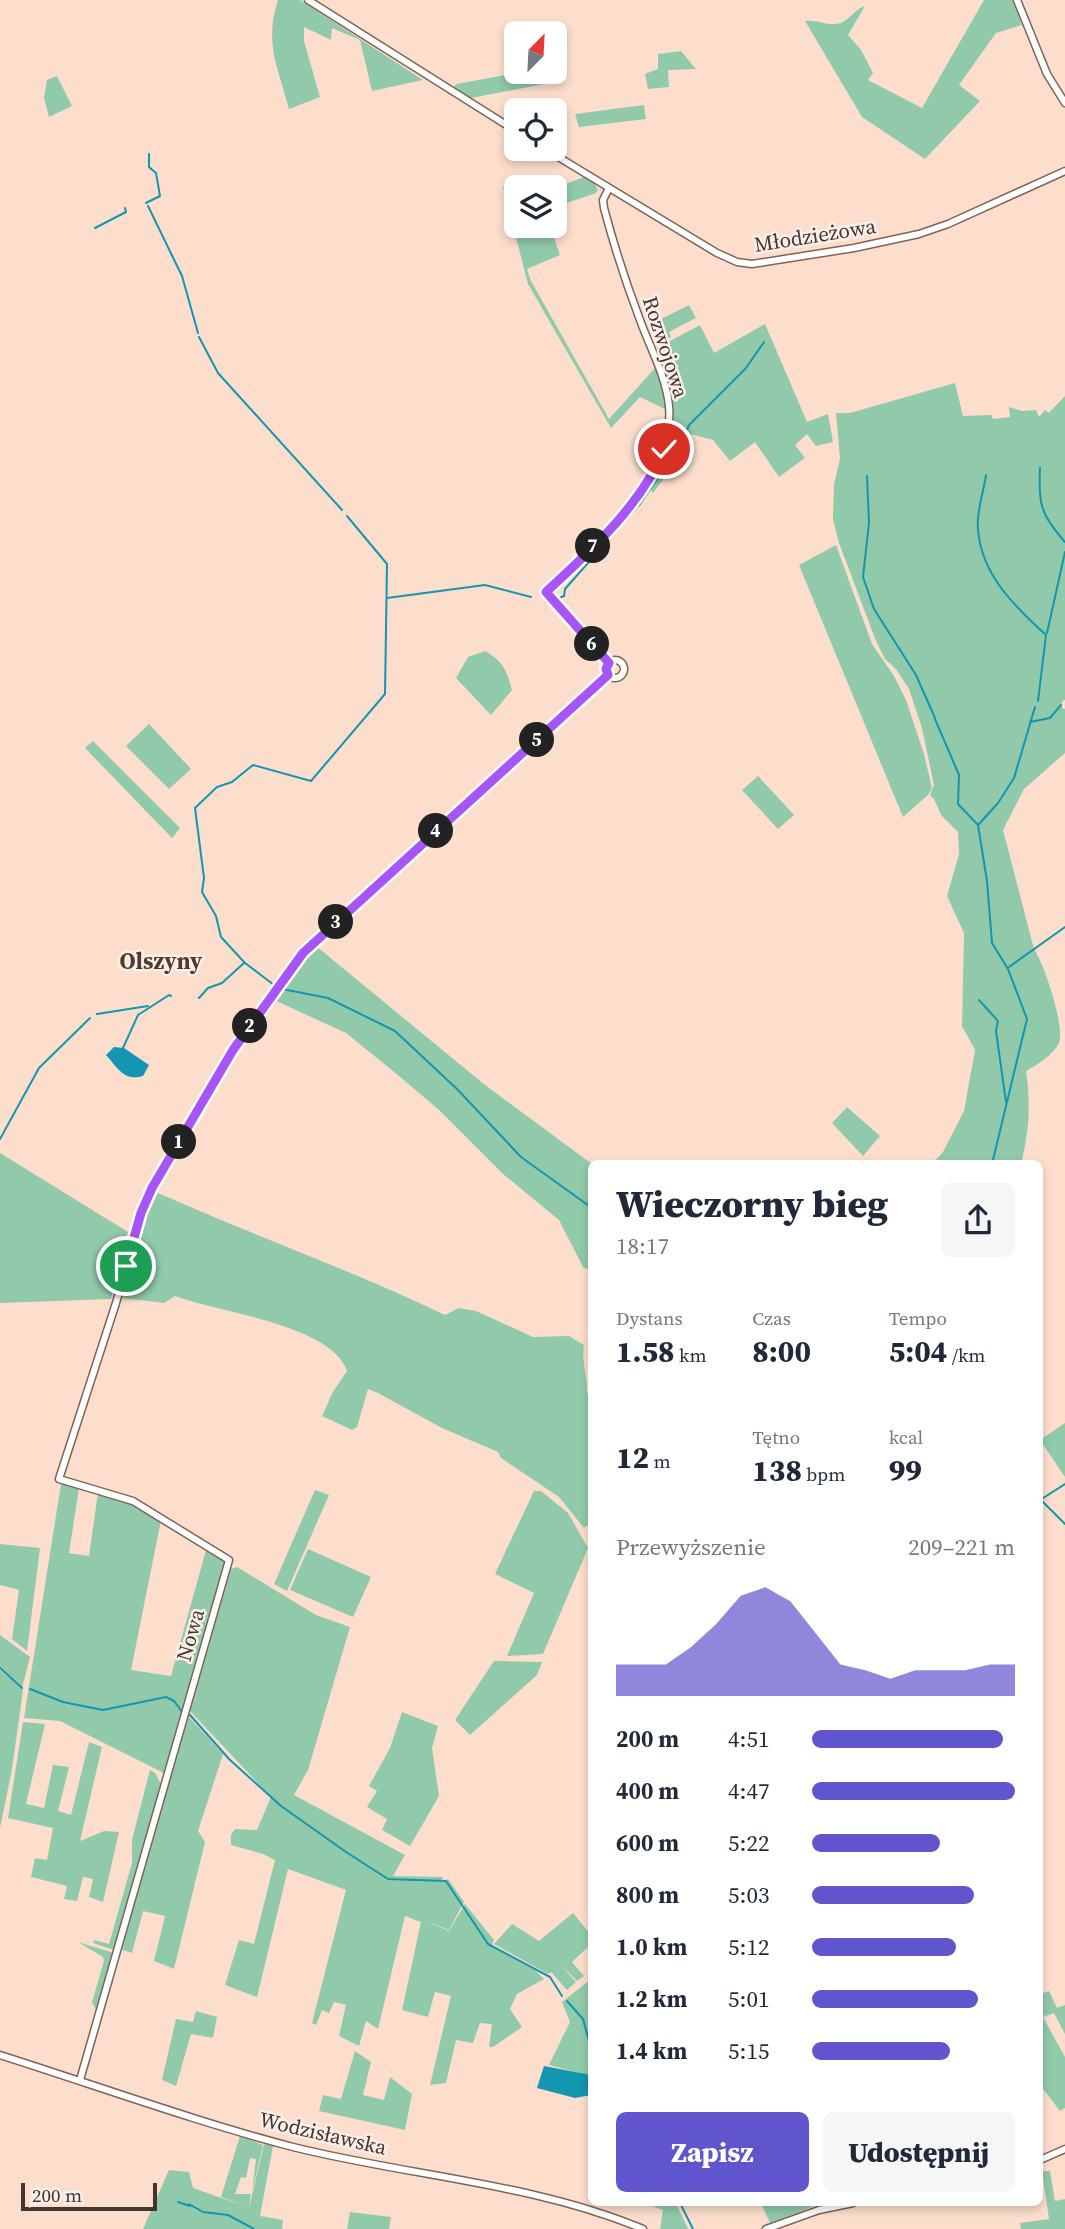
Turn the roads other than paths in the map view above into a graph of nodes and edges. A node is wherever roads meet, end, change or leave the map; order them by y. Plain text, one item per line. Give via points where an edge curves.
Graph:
1 (308, 0) edge
2 (1017, 0) edge
3 (1065, 103) edge
4 (504, 123) edge
5 (565, 161) edge
6 (1065, 170) edge
7 (609, 188) junction
8 (609, 663) junction
9 (608, 675) junction
10 (0, 2055) edge
11 (80, 2080) junction
12 (1065, 2149) edge
13 (1043, 2159) edge
14 (838, 2206) edge
15 (643, 2229) edge
16 (766, 2229) edge

1 - 4 street
2 - 3 street via 1047,74
5 - 7 street, Młodzieżowa
6 - 7 street, Młodzieżowa via 919,234 758,265 727,258
7 - 8 street, Rozwojowa via 604,208 622,271 666,387 668,433 657,466 629,505 546,592
8 - 9 street
8 - 9 street via 618,661 624,670 618,678
9 - 11 street, Nowa via 303,953 233,1050 147,1197 59,1479 133,1501 229,1560
10 - 11 street, Wodzisławska
11 - 15 street, Wodzisławska via 155,2108 294,2147 576,2205
12 - 13 street
14 - 16 street

